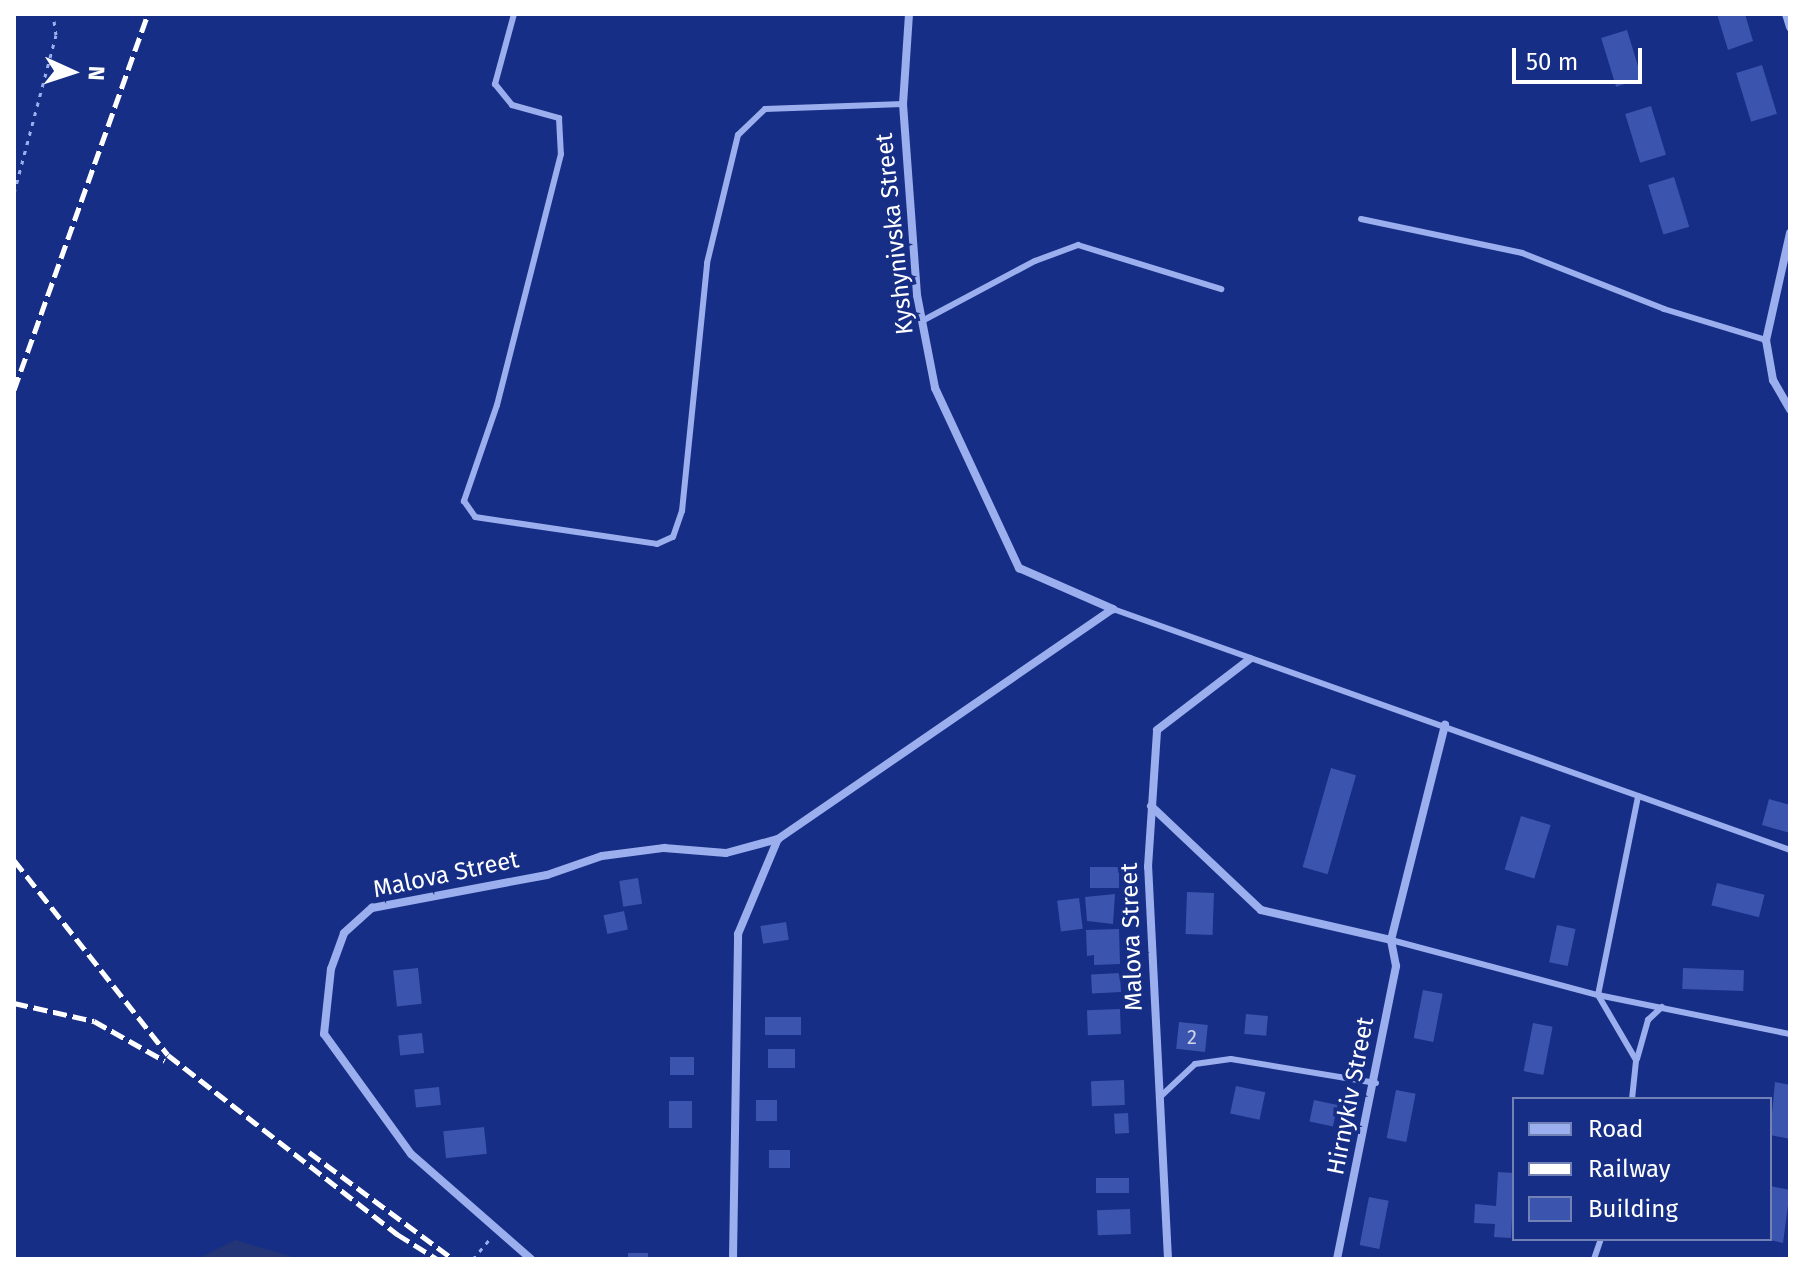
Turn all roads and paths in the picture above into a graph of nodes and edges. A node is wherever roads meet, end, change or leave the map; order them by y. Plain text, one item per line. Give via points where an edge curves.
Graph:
1 (53, 14) edge
2 (514, 14) edge
3 (909, 14) edge
4 (1786, 14) edge
5 (1790, 27) edge
6 (903, 104) junction
7 (14, 193) edge
8 (1361, 219) dead end
9 (1790, 233) edge
10 (1221, 289) dead end
11 (922, 321) junction
12 (1766, 340) junction
13 (1790, 409) edge
14 (1113, 609) junction
15 (1250, 659) junction
16 (1445, 725) junction
17 (1638, 796) junction
18 (1151, 806) junction
19 (778, 839) junction
20 (1790, 850) edge
21 (1391, 940) junction
22 (1598, 995) junction
23 (1662, 1007) junction
24 (1790, 1034) edge
25 (1636, 1060) junction
26 (1376, 1083) junction
27 (1632, 1097) edge
28 (1159, 1098) junction
29 (499, 1231) junction
30 (473, 1259) edge
31 (531, 1259) edge
32 (733, 1259) edge
33 (1168, 1259) edge
34 (1337, 1259) edge

1 - 7 path via 56,35
2 - 6 lane via 495,84 512,105 559,118 561,154 497,405 464,501 475,517 657,544 673,537 682,511 707,263 738,135 765,109
3 - 6 street, Kyshynivska Street
4 - 5 street
6 - 11 street, Kyshynivska Street
8 - 12 lane via 1522,253 1664,309
9 - 12 street
10 - 11 lane via 1078,245 1035,261
11 - 14 street, Kyshynivska Street via 935,388 1019,568
12 - 13 street via 1773,380
14 - 15 lane
14 - 19 street, Malova Street
15 - 16 lane
15 - 18 street, Malova Street via 1157,730
16 - 17 lane
16 - 21 street, Hirnykiv Street
17 - 20 lane
17 - 22 lane
18 - 21 street via 1261,910
18 - 28 street, Malova Street via 1148,867
19 - 29 street, Malova Street via 726,853 664,848 602,856 547,875 372,908 344,933 331,969 324,1034 411,1154
19 - 32 street via 738,934
21 - 22 lane
21 - 26 street, Hirnykiv Street via 1396,966
22 - 23 lane
22 - 25 lane
23 - 24 lane
23 - 25 lane via 1648,1020
25 - 27 lane
26 - 28 lane via 1231,1059 1195,1064
26 - 34 street, Hirnykiv Street
28 - 33 street, Malova Street
29 - 30 path
29 - 31 street, Malova Street

